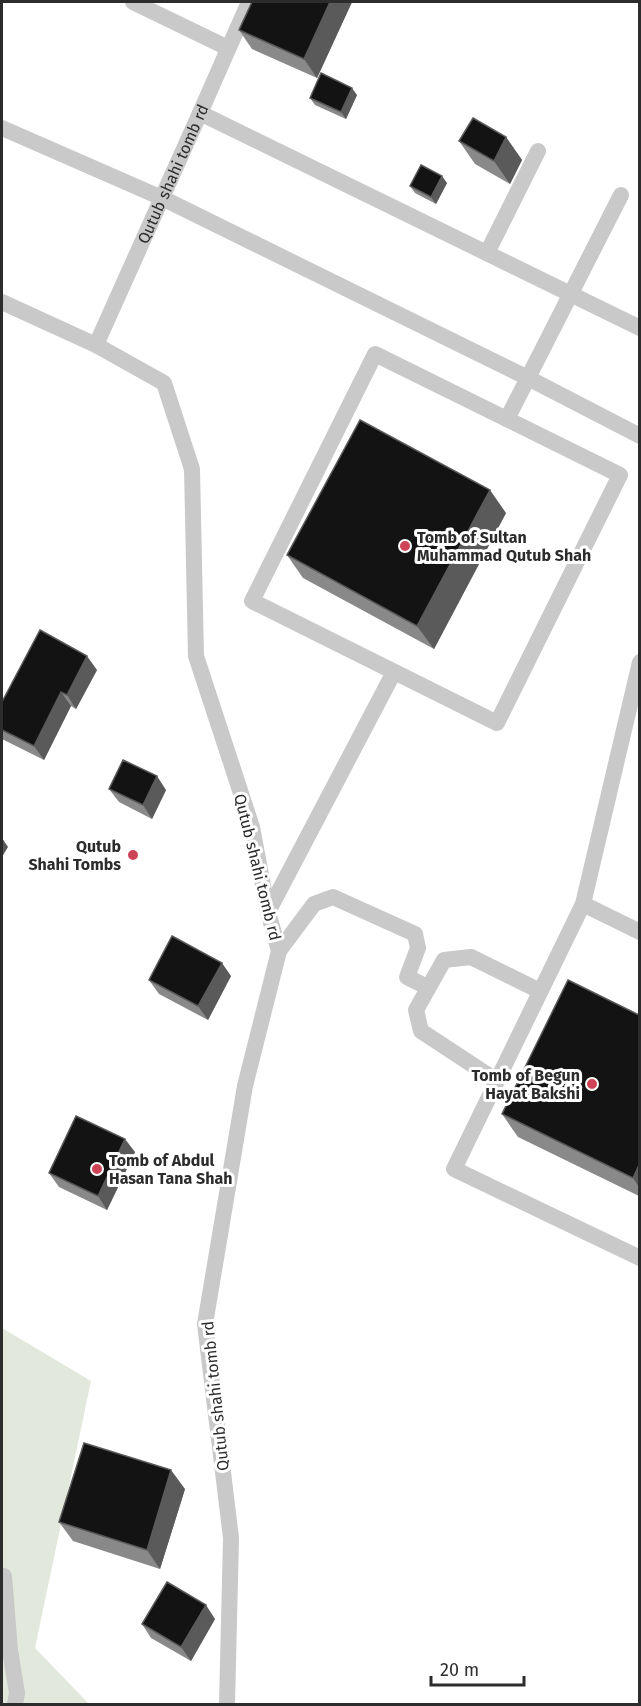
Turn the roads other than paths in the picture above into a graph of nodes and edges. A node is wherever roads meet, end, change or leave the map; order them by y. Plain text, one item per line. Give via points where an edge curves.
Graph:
1 (133, 2) edge
2 (249, 2) edge
3 (228, 48) junction
4 (200, 113) junction
5 (2, 128) edge
6 (538, 151) dead end
7 (621, 195) dead end
8 (162, 198) junction
9 (487, 253) junction
10 (571, 294) junction
11 (2, 302) edge
12 (639, 328) edge
13 (96, 345) junction
14 (528, 378) junction
15 (507, 419) junction
16 (639, 436) edge
17 (639, 662) edge
18 (394, 672) junction
19 (583, 904) junction
20 (268, 912) junction
21 (639, 932) edge
22 (279, 951) junction
23 (427, 987) junction
24 (540, 991) junction
25 (497, 1081) junction
26 (639, 1258) edge
27 (4, 1576) dead end
28 (15, 1704) edge
29 (227, 1704) edge

1 - 3 lane
2 - 3 lane, Qutub shahi tomb rd
3 - 4 lane, Qutub shahi tomb rd
4 - 8 lane, Qutub shahi tomb rd
4 - 9 lane
5 - 8 lane
6 - 9 lane
7 - 10 lane
8 - 13 lane, Qutub shahi tomb rd
8 - 14 lane
9 - 10 lane
10 - 12 lane
10 - 14 lane
11 - 13 lane, Qutub shahi tomb rd
13 - 20 lane, Qutub shahi tomb rd via 164,383 192,469 196,656 252,827
14 - 15 lane
14 - 16 lane
15 - 18 lane via 620,475 496,723
15 - 18 lane via 375,354 252,601
17 - 19 lane
18 - 20 lane
19 - 21 lane
19 - 24 lane
20 - 22 lane, Qutub shahi tomb rd
22 - 23 lane via 314,904 333,897 415,934 418,948 407,977
22 - 29 lane, Qutub shahi tomb rd via 245,1086 205,1324 231,1539
23 - 24 lane via 444,960 471,957
23 - 25 lane via 416,1010 421,1031
24 - 25 lane
25 - 26 lane via 454,1168
27 - 28 lane

